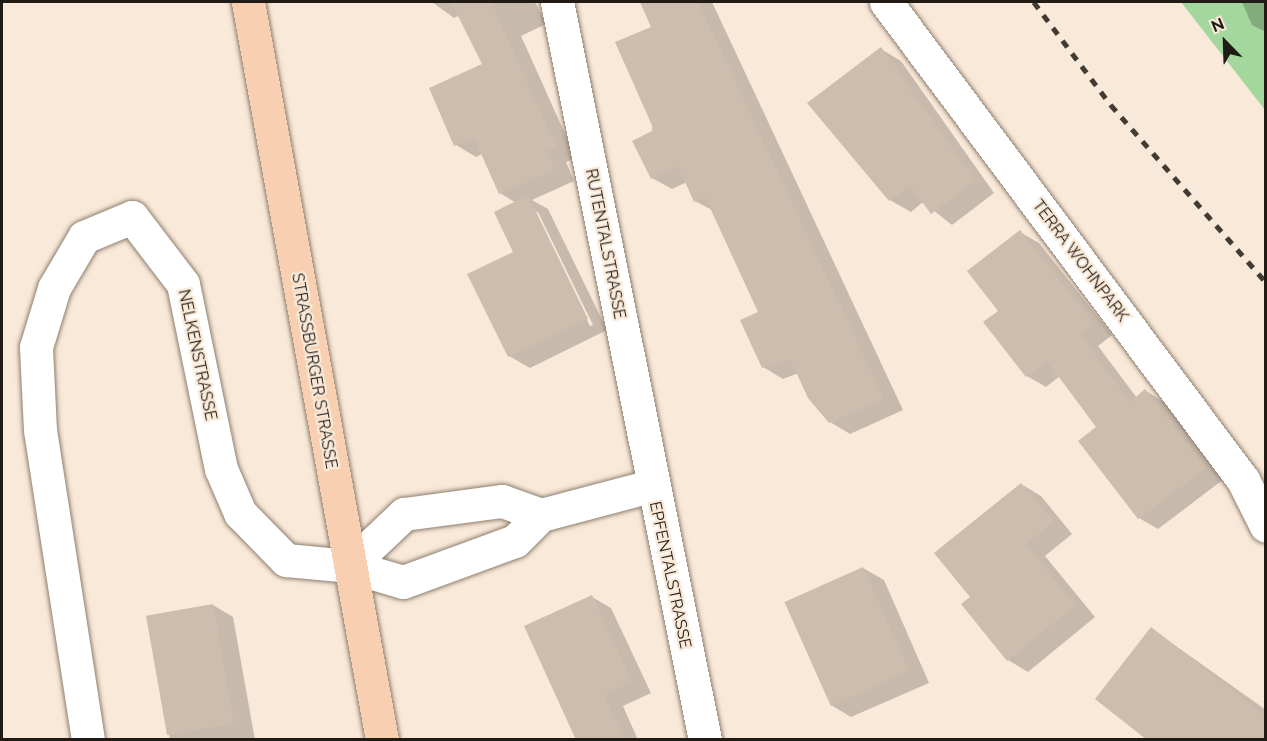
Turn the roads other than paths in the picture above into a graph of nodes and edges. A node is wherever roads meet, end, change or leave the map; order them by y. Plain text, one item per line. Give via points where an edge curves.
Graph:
1 (248, 2) edge
2 (557, 2) edge
3 (886, 2) edge
4 (651, 486) junction
5 (541, 515) junction
6 (1266, 526) edge
7 (349, 566) junction
8 (88, 740) edge
9 (382, 740) edge
10 (705, 740) edge

1 - 7 main road, STRASSBURGER STRASSE
2 - 4 street, RUTENTALSTRASSE
3 - 6 street, TERRA WOHNPARK via 1243,480
4 - 5 street, EPFENTALSTRASSE
4 - 10 street, EPFENTALSTRASSE
5 - 7 street via 515,541 403,582
5 - 7 street via 501,501 404,514
7 - 8 street, NELKENSTRASSE via 286,560 240,513 221,469 183,284 132,217 84,237 54,288 36,346 40,430
7 - 9 main road, STRASSBURGER STRASSE

